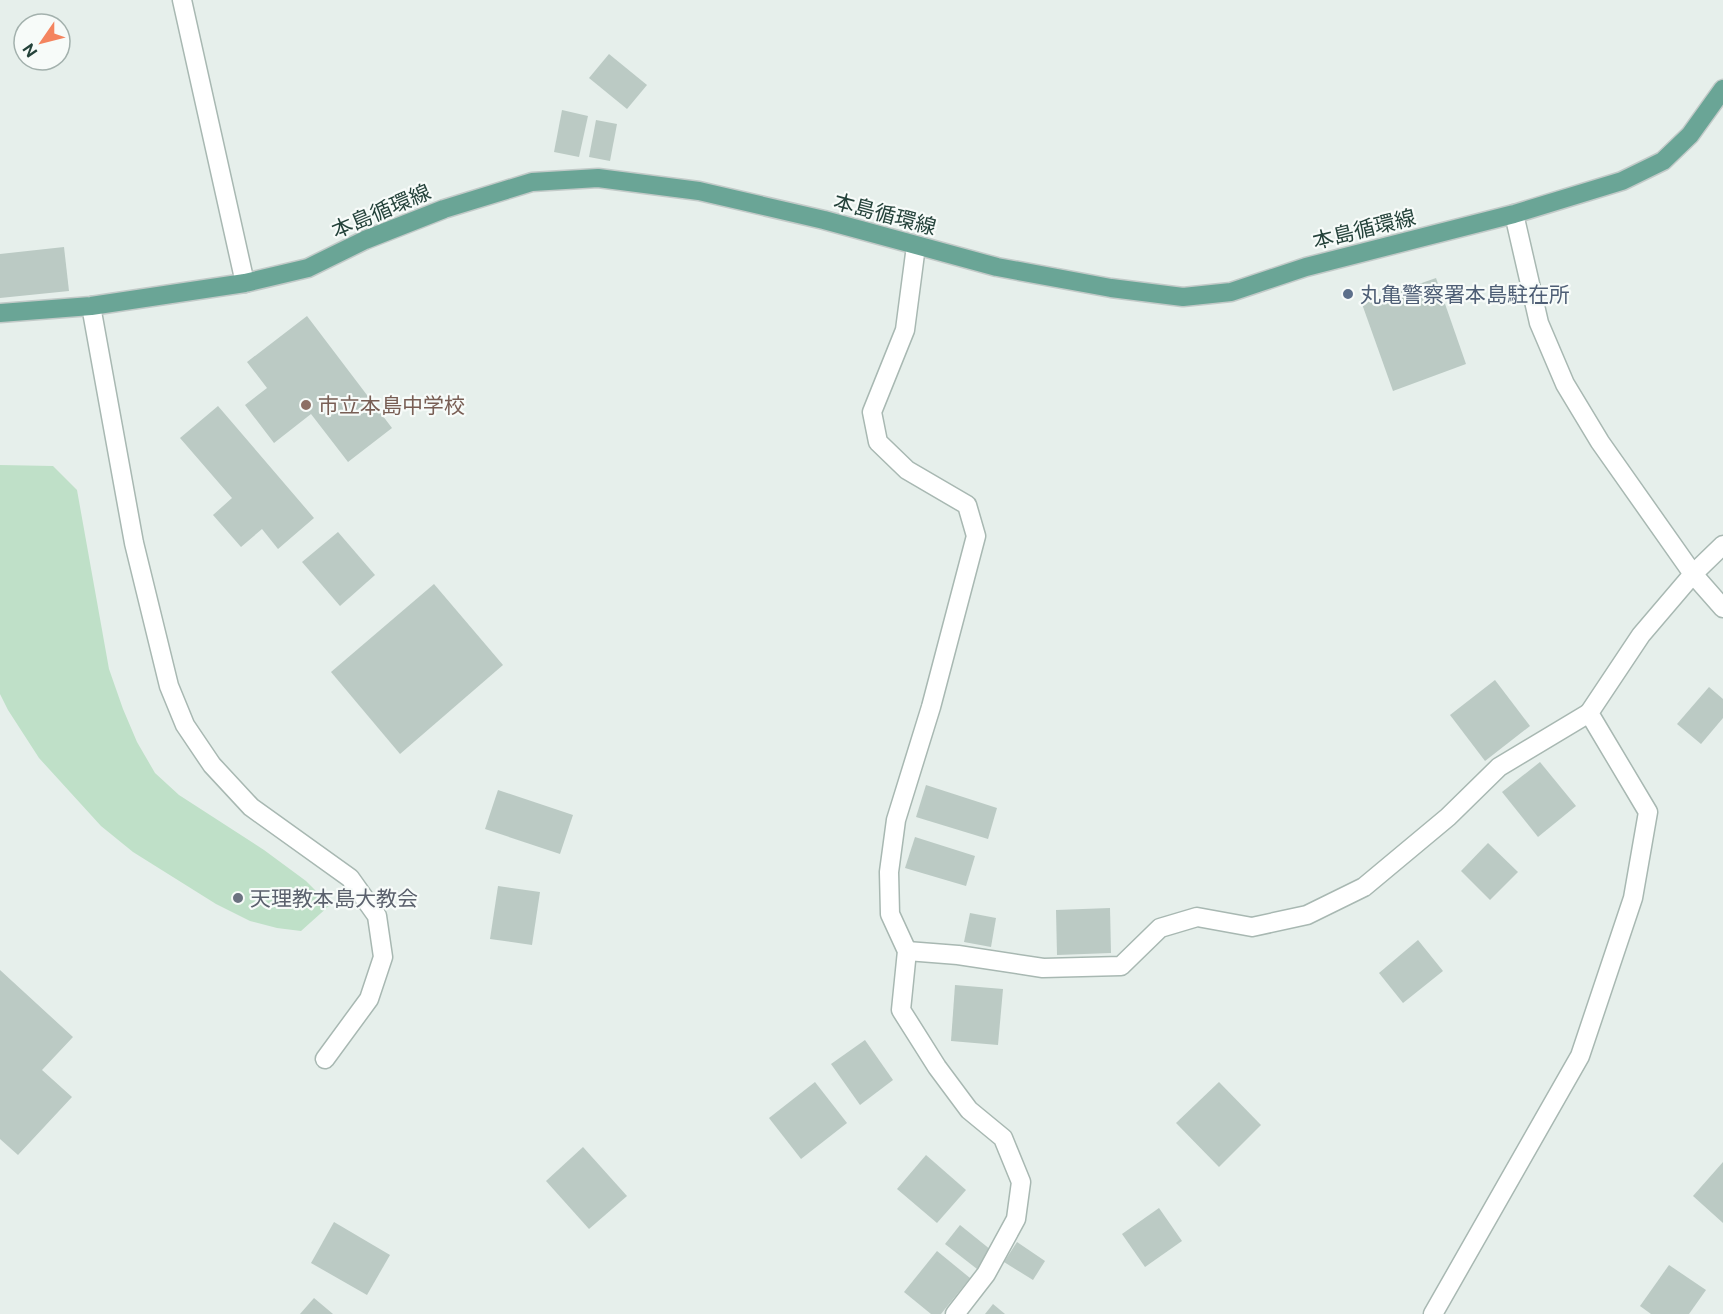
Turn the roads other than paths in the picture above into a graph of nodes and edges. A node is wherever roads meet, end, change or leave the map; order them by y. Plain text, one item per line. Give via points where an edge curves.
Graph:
1 (182, 0) edge
2 (1723, 89) edge
3 (1514, 214) junction
4 (916, 246) junction
5 (245, 283) junction
6 (91, 306) junction
7 (0, 313) edge
8 (1723, 545) edge
9 (1693, 574) junction
10 (1723, 608) edge
11 (1589, 713) junction
12 (907, 951) junction
13 (325, 1059) dead end
14 (956, 1314) edge
15 (1433, 1314) edge

1 - 5 street
2 - 3 main road, 本島循環線 via 1690,135 1663,161 1622,181
3 - 4 main road, 本島循環線 via 1306,267 1231,292 1183,297 997,267
3 - 9 street via 1539,323 1565,384 1600,442
4 - 5 main road, 本島循環線 via 699,190 598,178 532,182 444,209 365,240 308,268
4 - 12 street via 905,330 872,412 878,442 907,470 967,505 976,536 931,707 896,820 889,872 890,914
5 - 6 main road, 本島循環線
6 - 7 main road, 本島循環線
6 - 13 street via 134,543 169,686 185,725 212,765 251,807 350,878 377,916 383,957 369,999
8 - 9 street
9 - 10 street
9 - 11 street via 1641,634
11 - 12 street via 1499,767 1448,818 1364,887 1307,915 1252,927 1197,917 1160,928 1121,966 1043,968
11 - 15 street via 1648,812 1633,898 1580,1056
12 - 14 street via 901,1010 969,1110 1003,1138 1021,1182 1016,1219 986,1274

